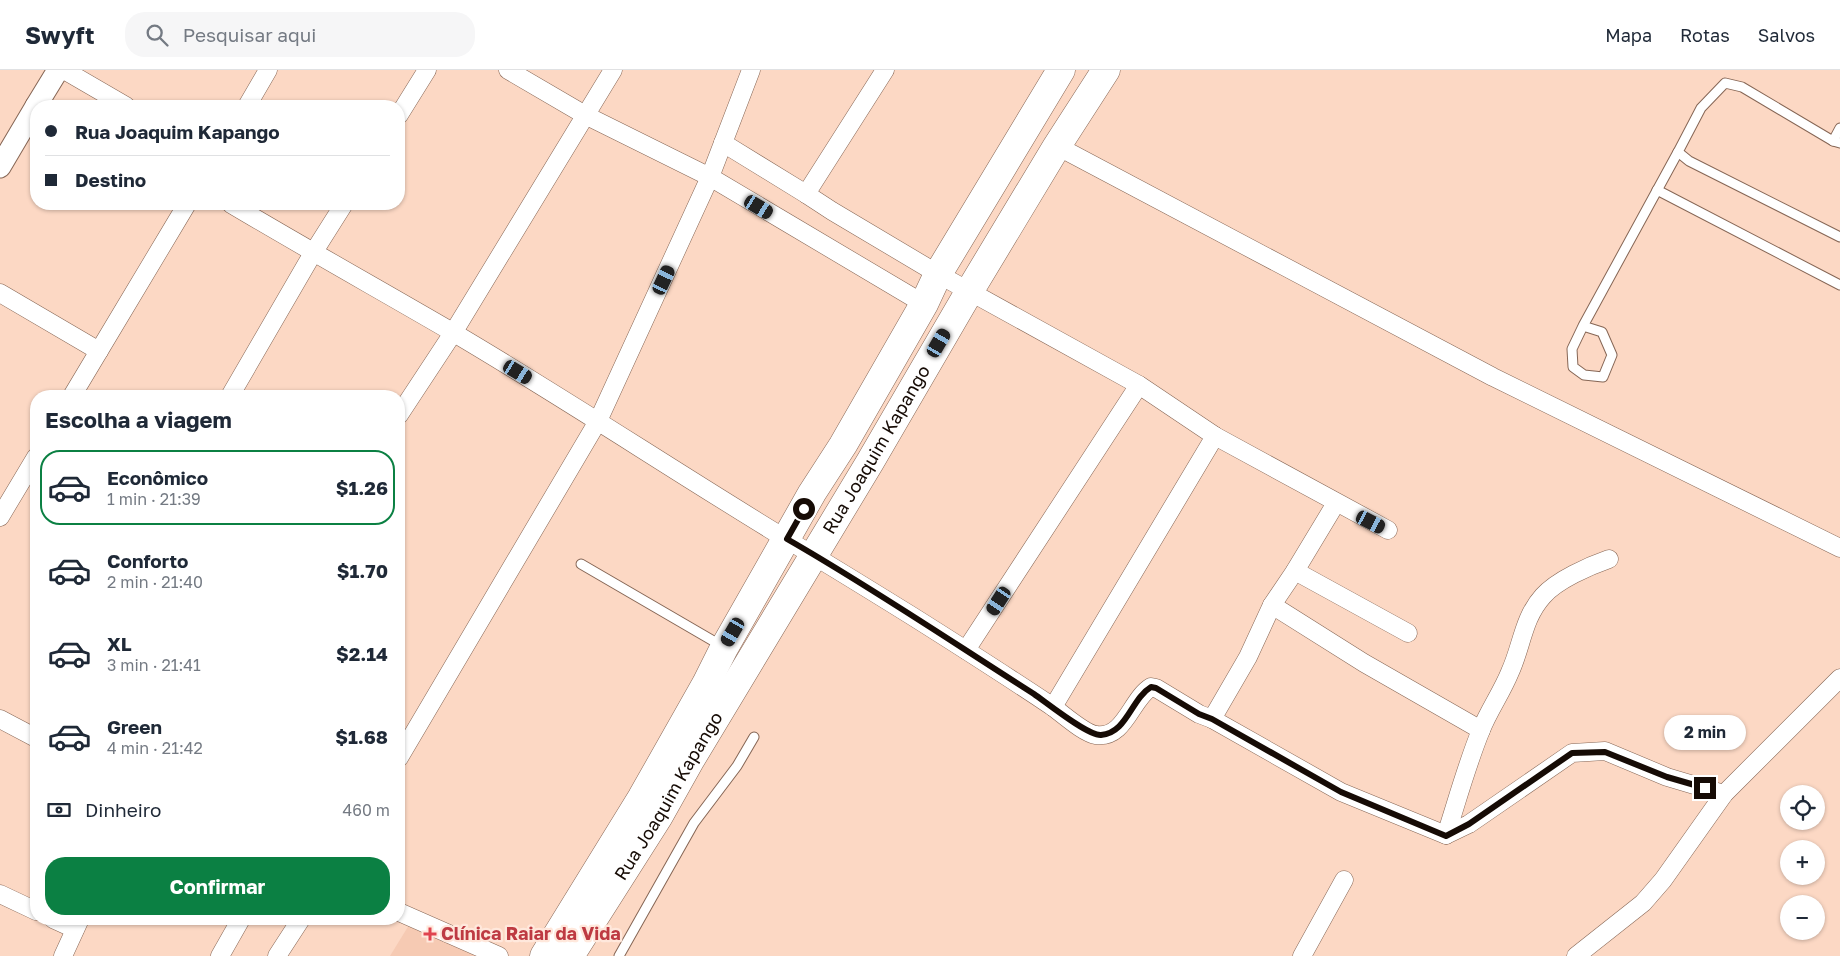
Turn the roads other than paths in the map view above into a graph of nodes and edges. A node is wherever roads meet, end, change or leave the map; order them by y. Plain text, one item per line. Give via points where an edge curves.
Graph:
1 (58, 70) edge
2 (64, 70) edge
3 (268, 70) edge
4 (427, 70) edge
5 (508, 70) edge
6 (613, 70) edge
7 (751, 70) edge
8 (886, 70) edge
9 (1061, 70) edge
10 (1106, 70) edge
11 (40, 100) edge
12 (116, 100) edge
13 (250, 100) edge
14 (405, 106) edge
15 (585, 115) junction
16 (30, 116) edge
17 (1840, 128) edge
18 (1836, 142) edge
19 (724, 144) junction
20 (1058, 146) junction
21 (1678, 152) junction
22 (0, 167) edge
23 (710, 177) junction
24 (1657, 190) junction
25 (806, 194) junction
26 (183, 210) edge
27 (241, 210) edge
28 (340, 210) edge
29 (1840, 237) edge
30 (313, 253) junction
31 (938, 274) junction
32 (1840, 285) edge
33 (969, 292) junction
34 (0, 293) edge
35 (924, 304) junction
36 (1583, 326) junction
37 (453, 333) junction
38 (99, 352) junction
39 (1139, 385) junction
40 (76, 390) edge
41 (233, 390) edge
42 (405, 406) edge
43 (598, 421) junction
44 (1215, 436) junction
45 (30, 467) edge
46 (1336, 503) junction
47 (0, 517) edge
48 (1388, 530) dead end
49 (787, 539) junction
50 (1840, 548) edge
51 (813, 554) junction
52 (1609, 559) dead end
53 (581, 564) dead end
54 (1295, 572) junction
55 (1272, 605) junction
56 (1408, 633) dead end
57 (724, 648) junction
58 (966, 650) junction
59 (1840, 678) edge
60 (1053, 707) junction
61 (0, 719) edge
62 (1212, 719) junction
63 (1481, 730) junction
64 (30, 734) edge
65 (754, 737) dead end
66 (405, 748) edge
67 (1724, 794) junction
68 (1446, 836) junction
69 (1344, 880) dead end
70 (0, 894) edge
71 (30, 908) edge
72 (405, 915) edge
73 (77, 925) edge
74 (238, 925) edge
75 (297, 925) edge
76 (63, 956) edge
77 (220, 956) edge
78 (277, 956) edge
79 (499, 956) edge
80 (544, 956) edge
81 (570, 956) edge
82 (619, 956) edge
83 (1302, 956) edge
84 (1576, 956) edge

1 - 11 street
2 - 12 street
3 - 13 street
4 - 14 street
5 - 15 street
6 - 15 street
7 - 19 street
8 - 25 street
9 - 31 main road, Rua Joaquim Kapango
10 - 20 main road, Rua Joaquim Kapango
15 - 23 street
15 - 37 street
16 - 22 street
17 - 18 lane
18 - 21 lane via 1742,87 1725,83 1701,108
19 - 23 street
19 - 25 street
20 - 33 main road, Rua Joaquim Kapango
20 - 50 street via 1493,377
21 - 24 lane
21 - 29 lane via 1689,161
23 - 35 street
23 - 43 street
24 - 32 lane
24 - 36 lane
25 - 31 street
26 - 38 street
27 - 30 street
28 - 30 street
30 - 37 street
30 - 41 street
31 - 33 street
31 - 35 main road, Rua Joaquim Kapango
33 - 39 street
33 - 51 main road, Rua Joaquim Kapango
34 - 38 street
35 - 49 main road, Rua Joaquim Kapango
36 - 36 lane via 1572,349 1573,367 1584,374 1603,376 1612,355 1602,332
37 - 42 street
37 - 43 street
38 - 40 street
39 - 44 street
39 - 58 street
43 - 49 street
43 - 66 street
44 - 46 street
44 - 60 street
45 - 47 street
46 - 48 street
46 - 54 street
49 - 51 street
49 - 57 main road, Rua Joaquim Kapango
51 - 58 street
51 - 81 main road, Rua Joaquim Kapango via 659,816
52 - 63 street via 1566,579 1544,594 1531,611 1511,671
53 - 57 lane
54 - 55 street
54 - 56 street
55 - 62 street via 1248,657
55 - 63 street via 1364,663
57 - 80 main road, Rua Joaquim Kapango via 642,797
58 - 60 street
59 - 67 street
60 - 62 street via 1090,734 1099,736 1108,734 1125,721 1143,693 1151,687
61 - 64 street
62 - 68 street via 1341,792
63 - 68 street
65 - 82 lane via 737,766 694,822
67 - 68 street via 1667,777 1605,752 1572,753 1469,824
67 - 84 street via 1643,903
69 - 83 street
70 - 71 street
72 - 79 street
73 - 76 street
74 - 77 street
75 - 78 street

